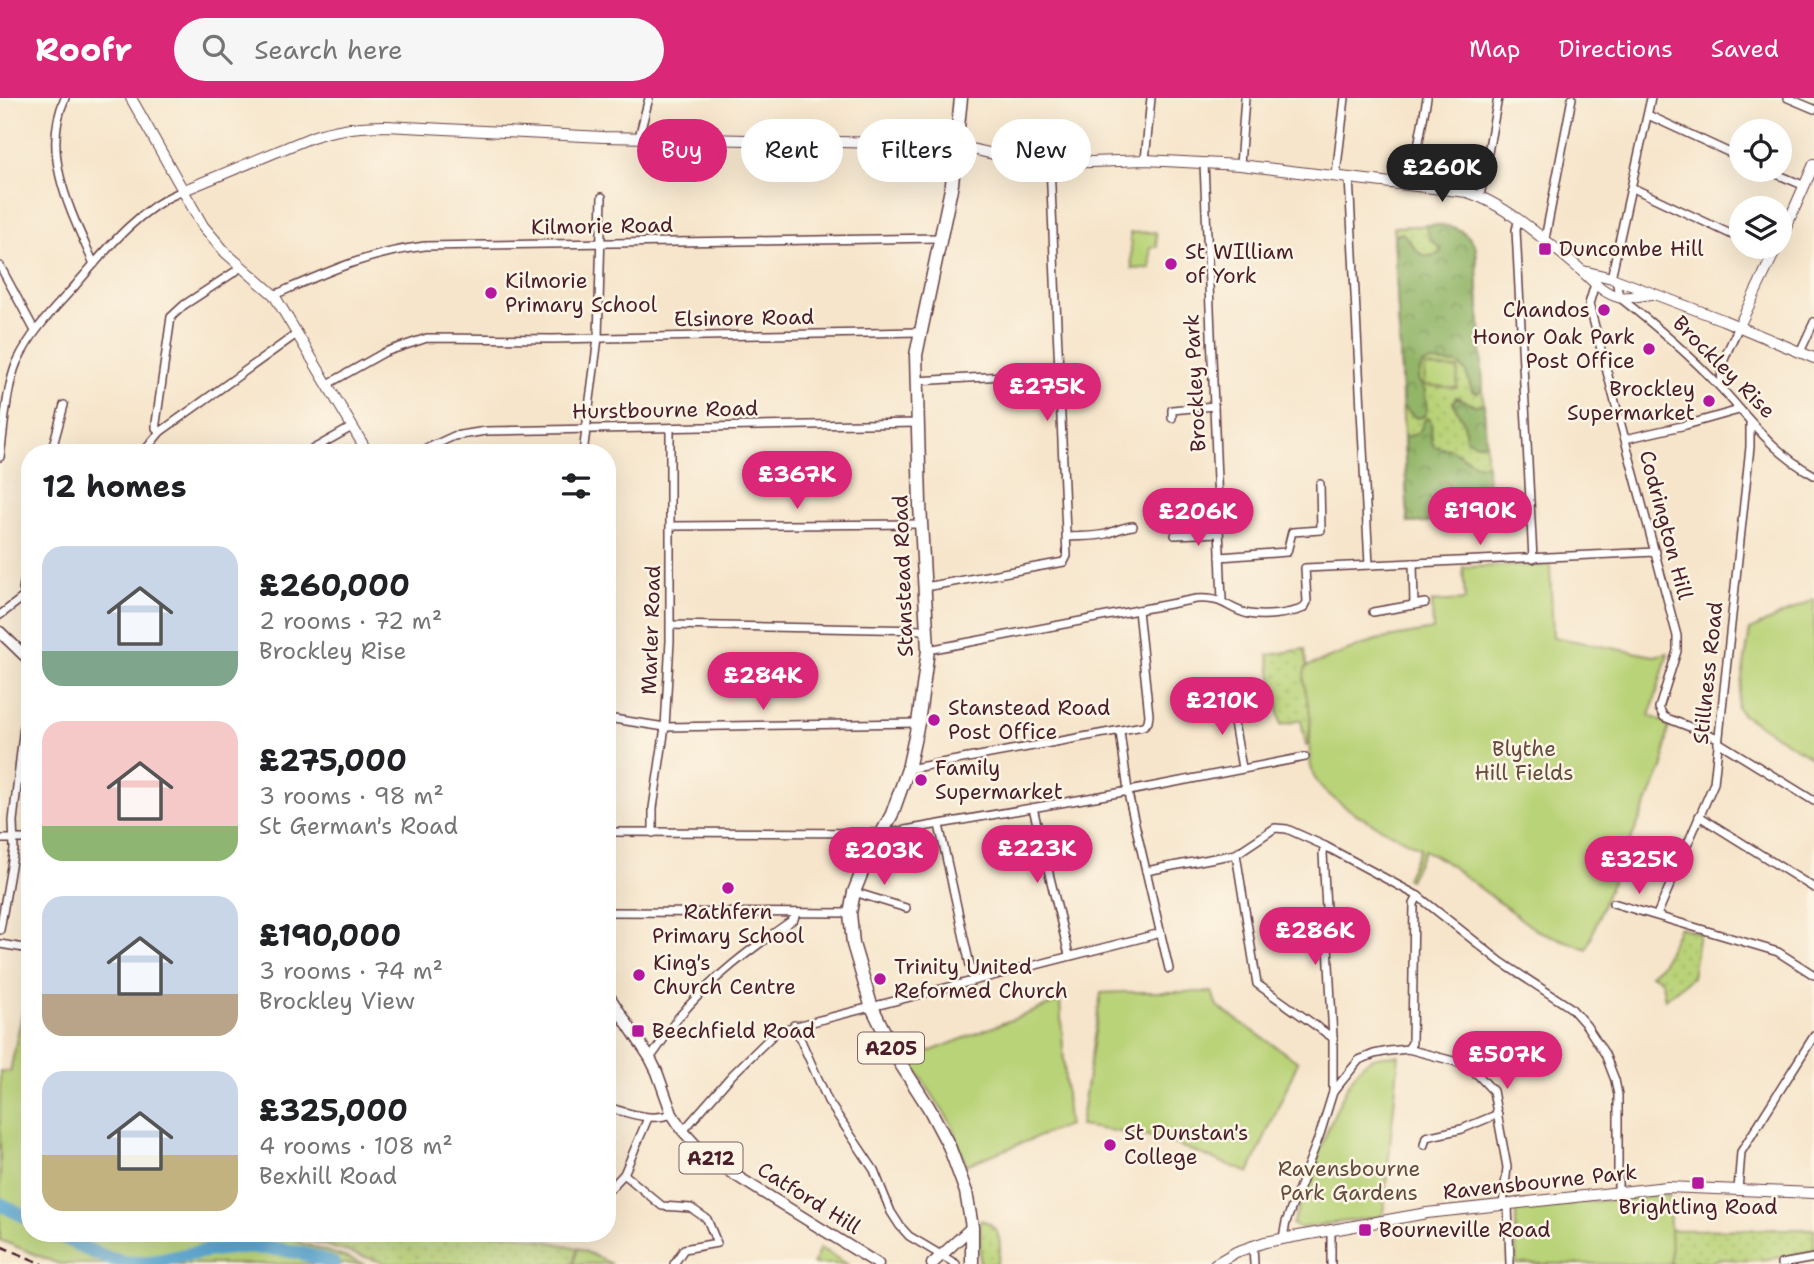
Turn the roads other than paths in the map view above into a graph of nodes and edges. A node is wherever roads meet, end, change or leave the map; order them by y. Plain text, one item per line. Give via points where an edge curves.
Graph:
1 (65, 98) edge
2 (131, 98) edge
3 (649, 98) edge
4 (961, 98) edge
5 (1151, 98) edge
6 (1245, 98) edge
7 (1345, 98) edge
8 (1427, 98) edge
9 (1497, 98) edge
10 (1572, 98) edge
11 (1651, 98) edge
12 (1788, 98) edge
13 (1814, 109) edge
14 (1648, 115) junction
15 (644, 119) edge
16 (959, 119) edge
17 (637, 137) edge
18 (727, 139) edge
19 (857, 143) edge
20 (1729, 152) edge
21 (1145, 160) junction
22 (1091, 162) edge
23 (1204, 163) junction
24 (1814, 164) edge
25 (1240, 165) junction
26 (1336, 175) junction
27 (1349, 177) junction
28 (1792, 181) edge
29 (951, 182) edge
30 (1051, 182) edge
31 (1411, 184) junction
32 (1805, 186) junction
33 (1633, 188) junction
34 (182, 191) junction
35 (1480, 196) junction
36 (602, 197) dead end
37 (1792, 215) edge
38 (1518, 222) junction
39 (1729, 233) edge
40 (940, 237) junction
41 (1545, 239) junction
42 (600, 244) junction
43 (1771, 259) edge
44 (94, 264) junction
45 (240, 265) junction
46 (0, 266) edge
47 (1583, 271) junction
48 (1611, 278) junction
49 (1595, 284) junction
50 (1628, 288) junction
51 (274, 295) junction
52 (1619, 297) junction
53 (1814, 322) edge
54 (1740, 326) junction
55 (35, 331) junction
56 (919, 332) junction
57 (298, 333) junction
58 (598, 338) junction
59 (1800, 352) junction
60 (1814, 358) edge
61 (1720, 368) junction
62 (1702, 369) junction
63 (1059, 373) junction
64 (916, 381) junction
65 (328, 384) junction
66 (1727, 396) junction
67 (64, 405) dead end
68 (1214, 406) junction
69 (1739, 410) junction
70 (1172, 418) dead end
71 (918, 423) junction
72 (1750, 424) junction
73 (352, 427) junction
74 (670, 428) junction
75 (587, 429) junction
76 (160, 432) junction
77 (1625, 439) junction
78 (53, 444) edge
79 (150, 444) edge
80 (322, 444) edge
81 (362, 444) edge
82 (436, 444) edge
83 (584, 444) edge
84 (1771, 445) junction
85 (1750, 447) junction
86 (0, 453) edge
87 (1814, 475) edge
88 (1320, 484) dead end
89 (922, 524) junction
90 (671, 526) junction
91 (1133, 526) dead end
92 (1219, 533) junction
93 (1175, 535) dead end
94 (1067, 537) junction
95 (1656, 552) junction
96 (1220, 557) junction
97 (1533, 559) junction
98 (1413, 563) junction
99 (1369, 565) junction
100 (925, 587) junction
101 (21, 599) edge
102 (1222, 601) junction
103 (1425, 603) dead end
104 (1414, 605) junction
105 (1138, 610) junction
106 (1373, 612) dead end
107 (0, 615) edge
108 (671, 625) junction
109 (926, 630) junction
110 (0, 632) edge
111 (928, 650) junction
112 (21, 652) edge
113 (1230, 700) dead end
114 (616, 720) edge
115 (918, 723) junction
116 (665, 727) junction
117 (1120, 732) junction
118 (1718, 740) junction
119 (21, 751) edge
120 (1306, 757) dead end
121 (1242, 768) junction
122 (908, 769) junction
123 (1129, 791) junction
124 (1814, 802) edge
125 (1033, 808) junction
126 (1699, 816) junction
127 (939, 825) junction
128 (616, 832) edge
129 (653, 832) junction
130 (880, 834) junction
131 (0, 839) edge
132 (13, 839) junction
133 (21, 839) edge
134 (1325, 846) junction
135 (1236, 854) junction
136 (1146, 871) junction
137 (1814, 888) edge
138 (854, 892) junction
139 (1418, 896) junction
140 (1613, 903) dead end
141 (906, 908) dead end
142 (616, 912) edge
143 (796, 913) junction
144 (850, 913) junction
145 (1657, 915) junction
146 (0, 930) edge
147 (1161, 933) junction
148 (0, 944) edge
149 (21, 948) edge
150 (1069, 955) junction
151 (1170, 969) dead end
152 (1814, 975) edge
153 (973, 979) junction
154 (871, 1005) junction
155 (616, 1007) edge
156 (794, 1025) junction
157 (1814, 1036) edge
158 (1333, 1038) junction
159 (1408, 1049) junction
160 (650, 1058) junction
161 (1333, 1092) junction
162 (616, 1109) edge
163 (672, 1114) junction
164 (1498, 1114) junction
165 (648, 1118) junction
166 (683, 1131) junction
167 (1424, 1145) dead end
168 (624, 1174) junction
169 (616, 1182) edge
170 (1738, 1189) junction
171 (1618, 1193) junction
172 (1814, 1193) edge
173 (1505, 1205) junction
174 (972, 1227) junction
175 (1331, 1229) junction
176 (1283, 1238) junction
177 (1253, 1245) junction
178 (1814, 1258) edge
179 (936, 1260) edge
180 (674, 1264) edge
181 (878, 1264) edge
182 (956, 1264) edge
183 (972, 1264) edge
184 (1215, 1264) edge
185 (1254, 1264) edge
186 (1331, 1264) edge
187 (1510, 1264) edge
188 (1781, 1264) edge

1 - 44 street via 54,150 67,204
2 - 34 street
3 - 15 street
4 - 16 highway, Stanstead Road / A205
5 - 21 street
6 - 25 street
7 - 26 street
8 - 31 street
9 - 35 street
10 - 41 street
11 - 14 street
12 - 13 street
14 - 20 street
14 - 33 street
17 - 34 street via 355,127 312,136
18 - 19 street
21 - 22 street
21 - 23 street
23 - 25 street
23 - 68 street, Brockley Park
24 - 32 street
25 - 26 street
26 - 27 street
27 - 31 street
27 - 99 street
28 - 32 street
29 - 40 highway, Stanstead Road / A205
30 - 63 street
31 - 35 street
32 - 37 street
33 - 39 street
33 - 48 street
34 - 44 street via 147,213
34 - 45 street via 203,226
35 - 38 street
36 - 42 street
38 - 41 street
38 - 97 street
40 - 42 street, Kilmorie Road
40 - 56 highway, Stanstead Road / A205
41 - 47 street
42 - 51 street, Kilmorie Road via 400,249 348,262
42 - 58 street
43 - 54 street
44 - 55 street
45 - 51 street
45 - 76 street via 171,317 156,424
46 - 55 street
47 - 48 street
47 - 49 street
48 - 50 street
49 - 52 street
49 - 77 street, Codrington Hill via 1589,304
50 - 52 street
50 - 52 street via 1617,285
50 - 54 street
51 - 57 street
52 - 62 street, Brockley Rise via 1664,331
53 - 59 street
54 - 59 street
54 - 61 street
55 - 86 street via 16,364
56 - 58 street, Elsinore Road
56 - 64 highway, Stanstead Road / A205
57 - 65 street
57 - 76 street
58 - 65 street, Elsinore Road via 427,338 385,352
58 - 75 street
59 - 60 street
61 - 62 street
61 - 66 street
62 - 66 street, Brockley Rise
63 - 64 street
63 - 94 street
64 - 71 highway, Stanstead Road / A205
65 - 73 street
66 - 69 street, Brockley Rise
67 - 78 street
68 - 70 street via 1172,410
68 - 92 street, Brockley Park
69 - 72 street, Brockley Rise
69 - 77 street
71 - 74 street, Hurstbourne Road
71 - 89 highway, Stanstead Road / A205
72 - 84 street, Brockley Rise
72 - 85 street, Stillness Road
73 - 80 street
73 - 81 street
74 - 75 street, Hurstbourne Road
74 - 90 street, Marler Road
75 - 82 street, Hurstbourne Road via 486,431
75 - 83 street
76 - 79 street
77 - 95 street, Codrington Hill
84 - 85 street via 1762,442
84 - 87 street, Brockley Rise
85 - 118 street, Stillness Road
88 - 96 street via 1321,530 1292,532 1287,552
89 - 90 street
89 - 100 highway, Stanstead Road / A205
90 - 108 street, Marler Road
91 - 94 street via 1097,536
92 - 93 street
92 - 96 street, Brockley Park
94 - 100 street via 1064,562
95 - 97 street
95 - 118 street, Codrington Hill via 1678,643 1659,708 1664,717
96 - 102 street, Brockley Park
97 - 98 street
98 - 99 street
98 - 104 street
99 - 102 street via 1305,568 1307,602 1296,611 1245,614
100 - 109 highway, Stanstead Road / A205
101 - 107 street
102 - 105 street via 1196,599
103 - 104 street
104 - 106 street
105 - 111 street
105 - 117 street via 1148,722
108 - 109 street
108 - 116 street, Marler Road
109 - 111 highway, Stanstead Road / A205
110 - 112 main road
111 - 115 highway, Stanstead Road / A205
113 - 121 street
114 - 116 street
115 - 116 street
115 - 122 highway, Stanstead Road / A205
116 - 129 street, Marler Road
117 - 122 street
117 - 123 street
118 - 124 street, Codrington Hill
118 - 126 street, Stillness Road via 1714,783
119 - 132 street
120 - 121 street
121 - 123 street
122 - 130 highway, Stanstead Road / A205
123 - 125 street
123 - 136 street
125 - 127 street
125 - 150 street
126 - 137 street
126 - 145 street, Stillness Road
127 - 130 street
127 - 153 street
128 - 129 street
129 - 130 street
130 - 138 highway, Stanstead Road / A205
131 - 132 street
132 - 133 street
132 - 146 street
134 - 135 street via 1275,828
134 - 139 street
134 - 158 street
135 - 136 street
135 - 158 street via 1257,984
136 - 147 street
138 - 141 street
138 - 144 highway, Stanstead Road / A205
139 - 159 street via 1414,904 1412,1043
139 - 171 street via 1501,962 1571,1008 1586,1025 1605,1054 1619,1095
140 - 145 street
142 - 143 street
143 - 144 street
143 - 160 street via 723,972 680,1016
144 - 154 highway, Stanstead Road / A205 via 853,944
145 - 152 street via 1778,952
147 - 150 street
147 - 151 street
148 - 149 street
150 - 153 street
153 - 154 street
154 - 156 street
154 - 174 highway, Stanstead Road / A205 via 949,1146 966,1192
155 - 160 main road, Catford Hill / A212
156 - 166 street via 766,1040
156 - 179 street via 818,1082 874,1170 891,1212
157 - 170 street via 1741,1152
158 - 161 street
159 - 161 street via 1359,1060
159 - 164 street via 1457,1062 1478,1075 1493,1091
160 - 163 main road, Catford Hill / A212
161 - 176 street
162 - 165 street
163 - 165 street
163 - 166 main road, Catford Hill / A212
164 - 167 street via 1426,1137
164 - 173 street via 1507,1167
165 - 168 street
166 - 181 main road, Catford Hill / A212 via 722,1167
168 - 169 street
168 - 180 street via 662,1206 684,1206 707,1219 717,1242 684,1249
170 - 171 street, Ravensbourne Park via 1667,1187
170 - 172 street, Ravensbourne Park
171 - 173 street, Ravensbourne Park
173 - 175 street, Ravensbourne Park
173 - 187 street
174 - 179 main road
174 - 183 highway, Stanstead Road / A205
175 - 176 street, Ravensbourne Park
175 - 186 street
176 - 177 street, Ravensbourne Park
177 - 184 street, Ravensbourne Park
177 - 185 street
178 - 188 street
179 - 182 street

